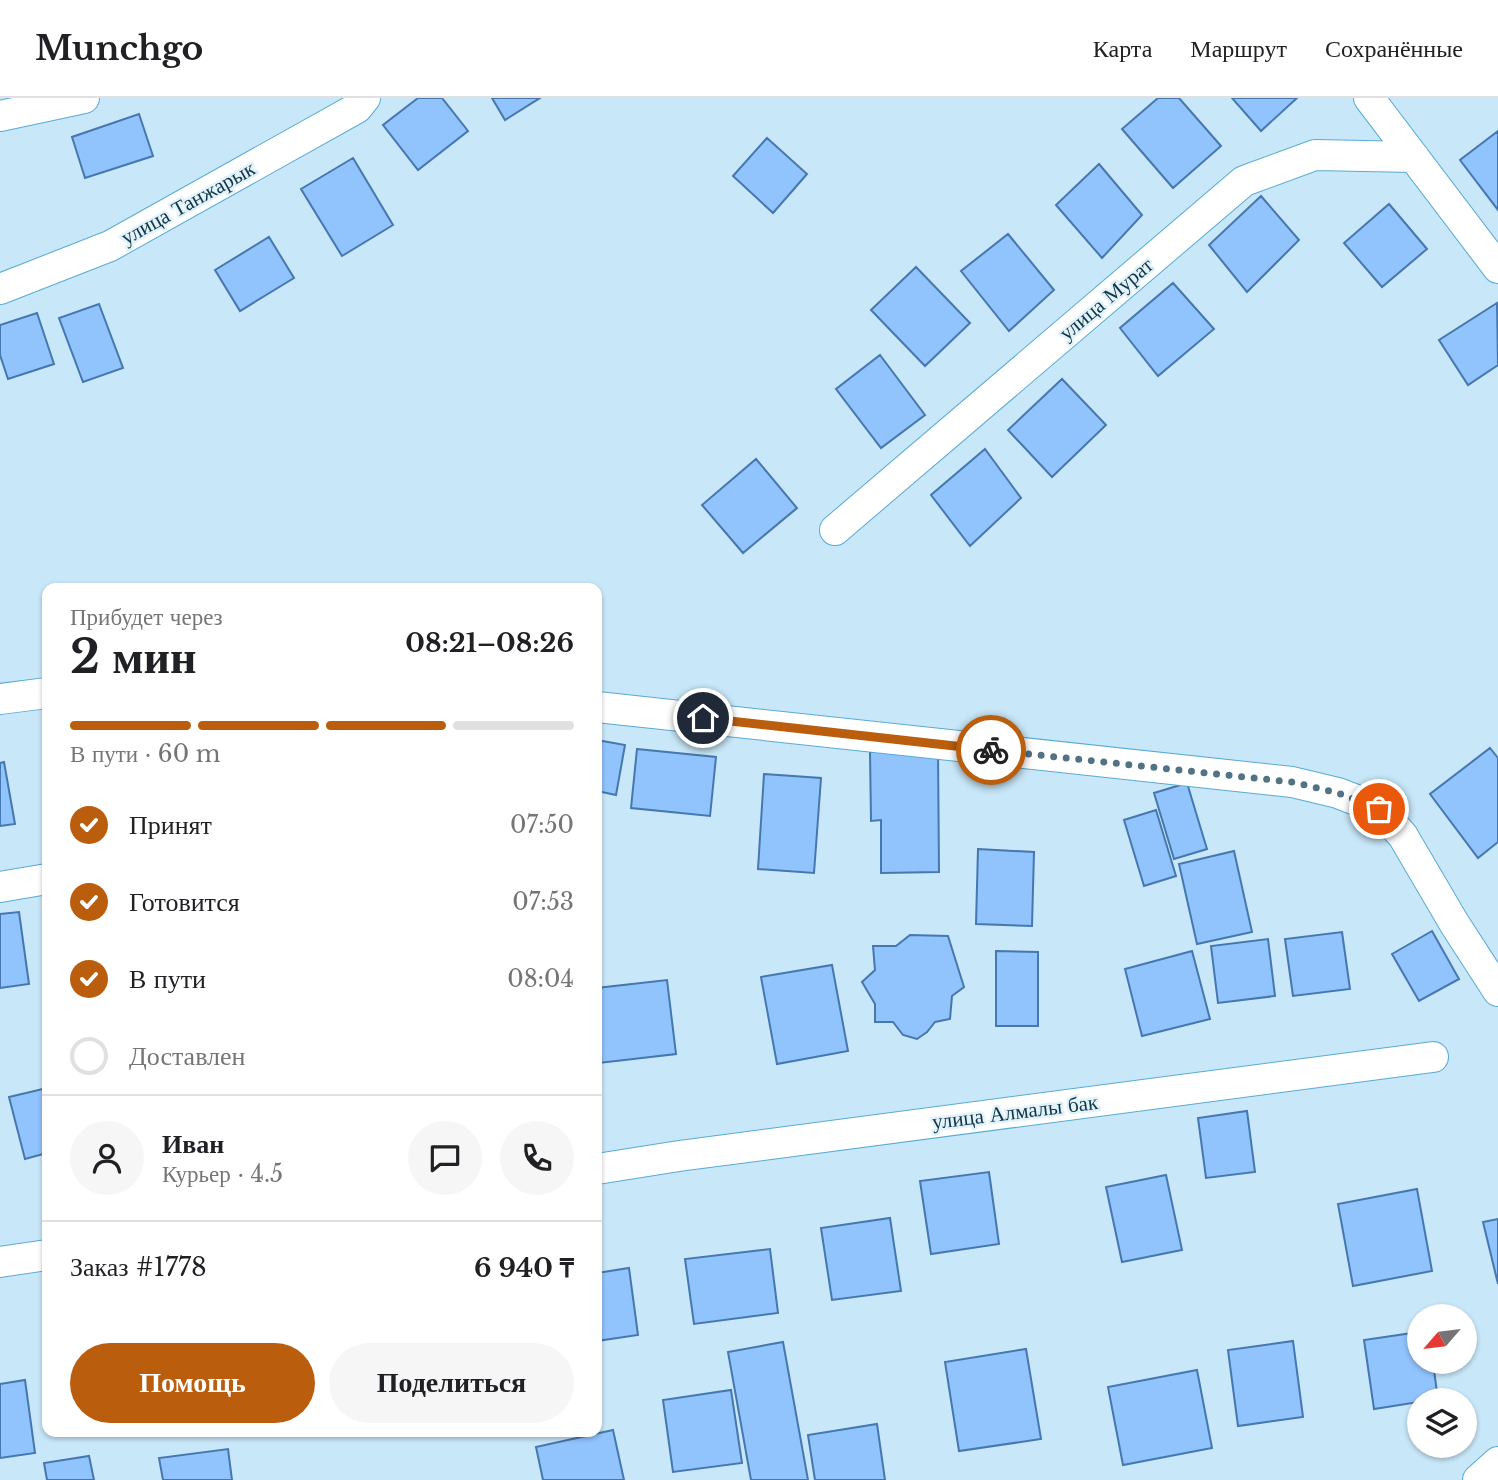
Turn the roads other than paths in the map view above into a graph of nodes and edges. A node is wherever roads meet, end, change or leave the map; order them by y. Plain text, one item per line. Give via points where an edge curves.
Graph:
1 (84, 98) edge
2 (365, 98) edge
3 (1370, 98) edge
4 (0, 116) edge
5 (1414, 157) junction
6 (1498, 268) edge
7 (0, 289) edge
8 (835, 530) dead end
9 (42, 694) edge
10 (0, 699) edge
11 (602, 708) edge
12 (42, 880) edge
13 (0, 887) edge
14 (1498, 991) edge
15 (1433, 1057) dead end
16 (602, 1168) edge
17 (42, 1256) edge
18 (0, 1262) edge
19 (1498, 1462) edge
20 (1478, 1480) edge

1 - 4 street
2 - 7 street, улица Танжарык via 357,108 110,246
3 - 5 street
5 - 6 street
5 - 8 street, улица Мурат via 1315,155 1244,181
9 - 10 street
11 - 14 street via 1292,782 1338,793 1379,809 1403,836
12 - 13 street
15 - 16 street, улица Алмалы бак
17 - 18 street
19 - 20 street

